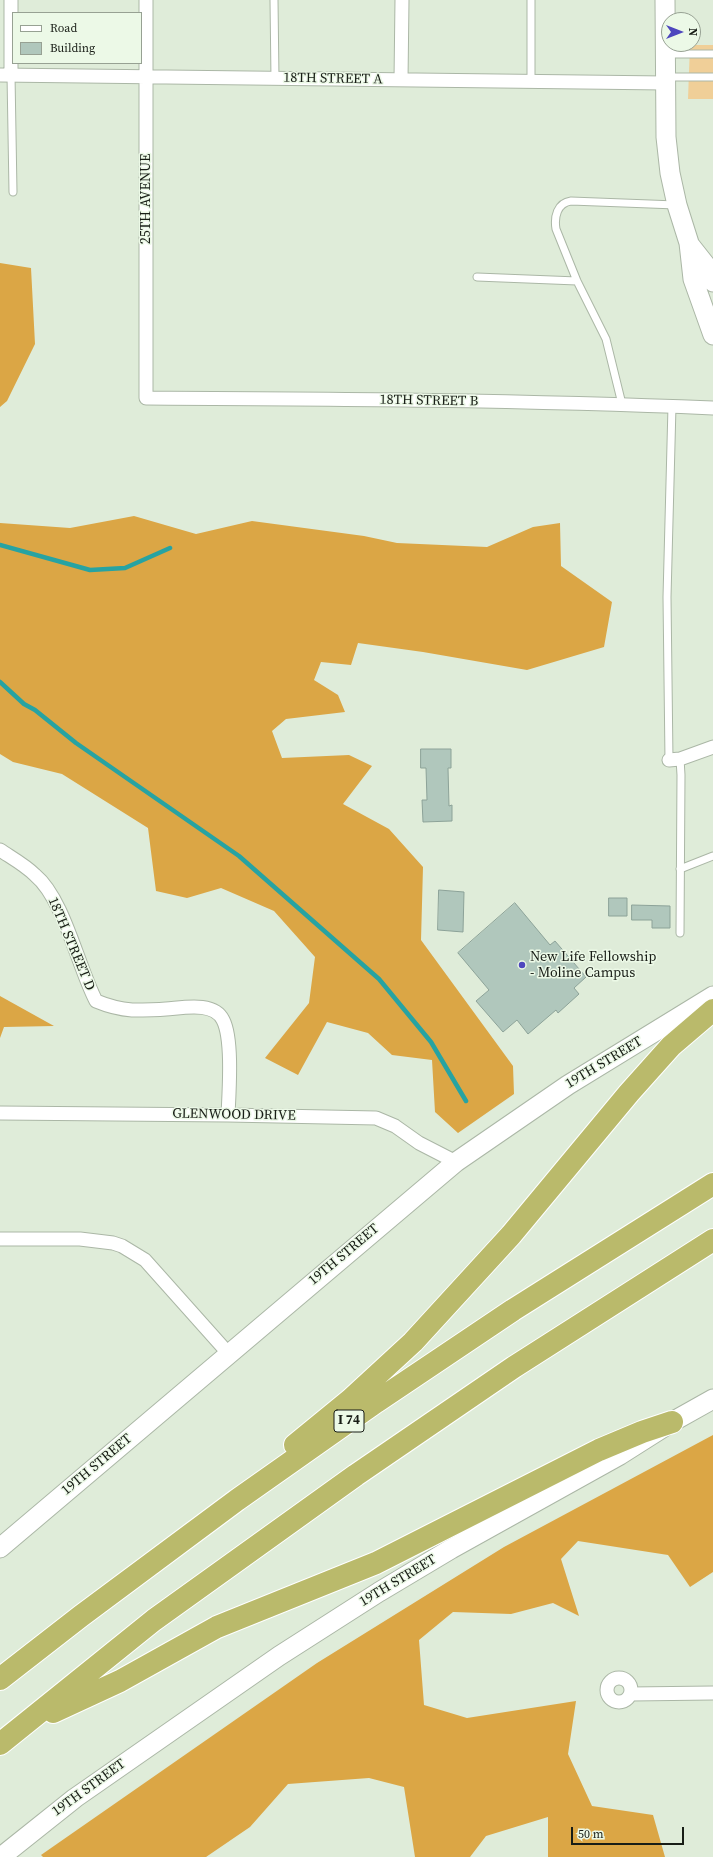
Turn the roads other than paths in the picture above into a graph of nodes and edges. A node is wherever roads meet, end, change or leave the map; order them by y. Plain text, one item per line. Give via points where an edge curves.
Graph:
1 (11, 0) edge
2 (146, 0) edge
3 (274, 0) edge
4 (402, 0) edge
5 (531, 0) edge
6 (665, 0) edge
7 (665, 54) junction
8 (713, 54) edge
9 (5, 75) edge
10 (713, 77) edge
11 (146, 78) junction
12 (275, 79) junction
13 (401, 80) junction
14 (665, 80) junction
15 (531, 82) junction
16 (13, 192) dead end
17 (676, 205) junction
18 (689, 243) junction
19 (477, 277) dead end
20 (577, 281) junction
21 (713, 282) edge
22 (713, 335) edge
23 (146, 398) joint
24 (622, 404) junction
25 (672, 406) junction
26 (713, 408) edge
27 (713, 747) edge
28 (674, 760) junction
29 (0, 850) edge
30 (713, 856) edge
31 (680, 869) junction
32 (680, 933) dead end
33 (713, 996) edge
34 (713, 1010) edge
35 (0, 1113) edge
36 (228, 1114) junction
37 (456, 1162) junction
38 (713, 1184) edge
39 (0, 1239) edge
40 (713, 1240) edge
41 (228, 1353) junction
42 (713, 1399) edge
43 (672, 1422) junction
44 (215, 1517) junction
45 (0, 1548) edge
46 (0, 1679) edge
47 (713, 1693) edge
48 (632, 1694) dead end
49 (24, 1725) junction
50 (0, 1744) edge
51 (0, 1857) edge

1 - 9 street
2 - 11 street, 25TH AVENUE
3 - 12 lane
4 - 13 street
5 - 15 lane
6 - 7 main road
7 - 8 lane
7 - 14 main road
9 - 11 street, 18TH STREET A
9 - 16 lane
10 - 14 lane
11 - 12 street, 18TH STREET A
11 - 23 street, 25TH AVENUE
12 - 13 street, 18TH STREET A
13 - 15 street, 18TH STREET A
14 - 15 street, 18TH STREET A
14 - 17 main road via 666,137
17 - 18 main road
17 - 20 lane via 564,202 560,205 554,221
18 - 21 main road via 708,268
18 - 22 main road via 693,279
19 - 20 lane
20 - 24 lane via 606,339
23 - 24 street, 18TH STREET B
24 - 25 street, 18TH STREET B
25 - 26 street, 18TH STREET B
25 - 28 lane via 667,597
27 - 28 street
28 - 31 lane via 681,775
29 - 36 street, 18TH STREET D via 36,875 44,885 62,918 96,1001 110,1007 131,1010 188,1007 207,1009 219,1014 227,1033 230,1077
30 - 31 lane
31 - 32 lane
33 - 37 main road, 19TH STREET via 568,1085
34 - 44 highway via 672,1046 634,1087 511,1235 414,1342
35 - 36 street, GLENWOOD DRIVE
36 - 37 street, GLENWOOD DRIVE via 376,1118 395,1126 419,1143
37 - 41 main road, 19TH STREET
38 - 44 highway, I 74 via 513,1310 376,1402
39 - 41 street via 94,1240 122,1246 145,1260
40 - 49 highway via 514,1367 356,1475 154,1620
41 - 45 main road, 19TH STREET
42 - 43 main road, 19TH STREET
43 - 49 highway via 600,1450 376,1563 217,1627 120,1682
43 - 51 main road, 19TH STREET via 620,1455 451,1549 279,1656 75,1798
44 - 46 highway, I 74
47 - 48 street
49 - 50 highway

